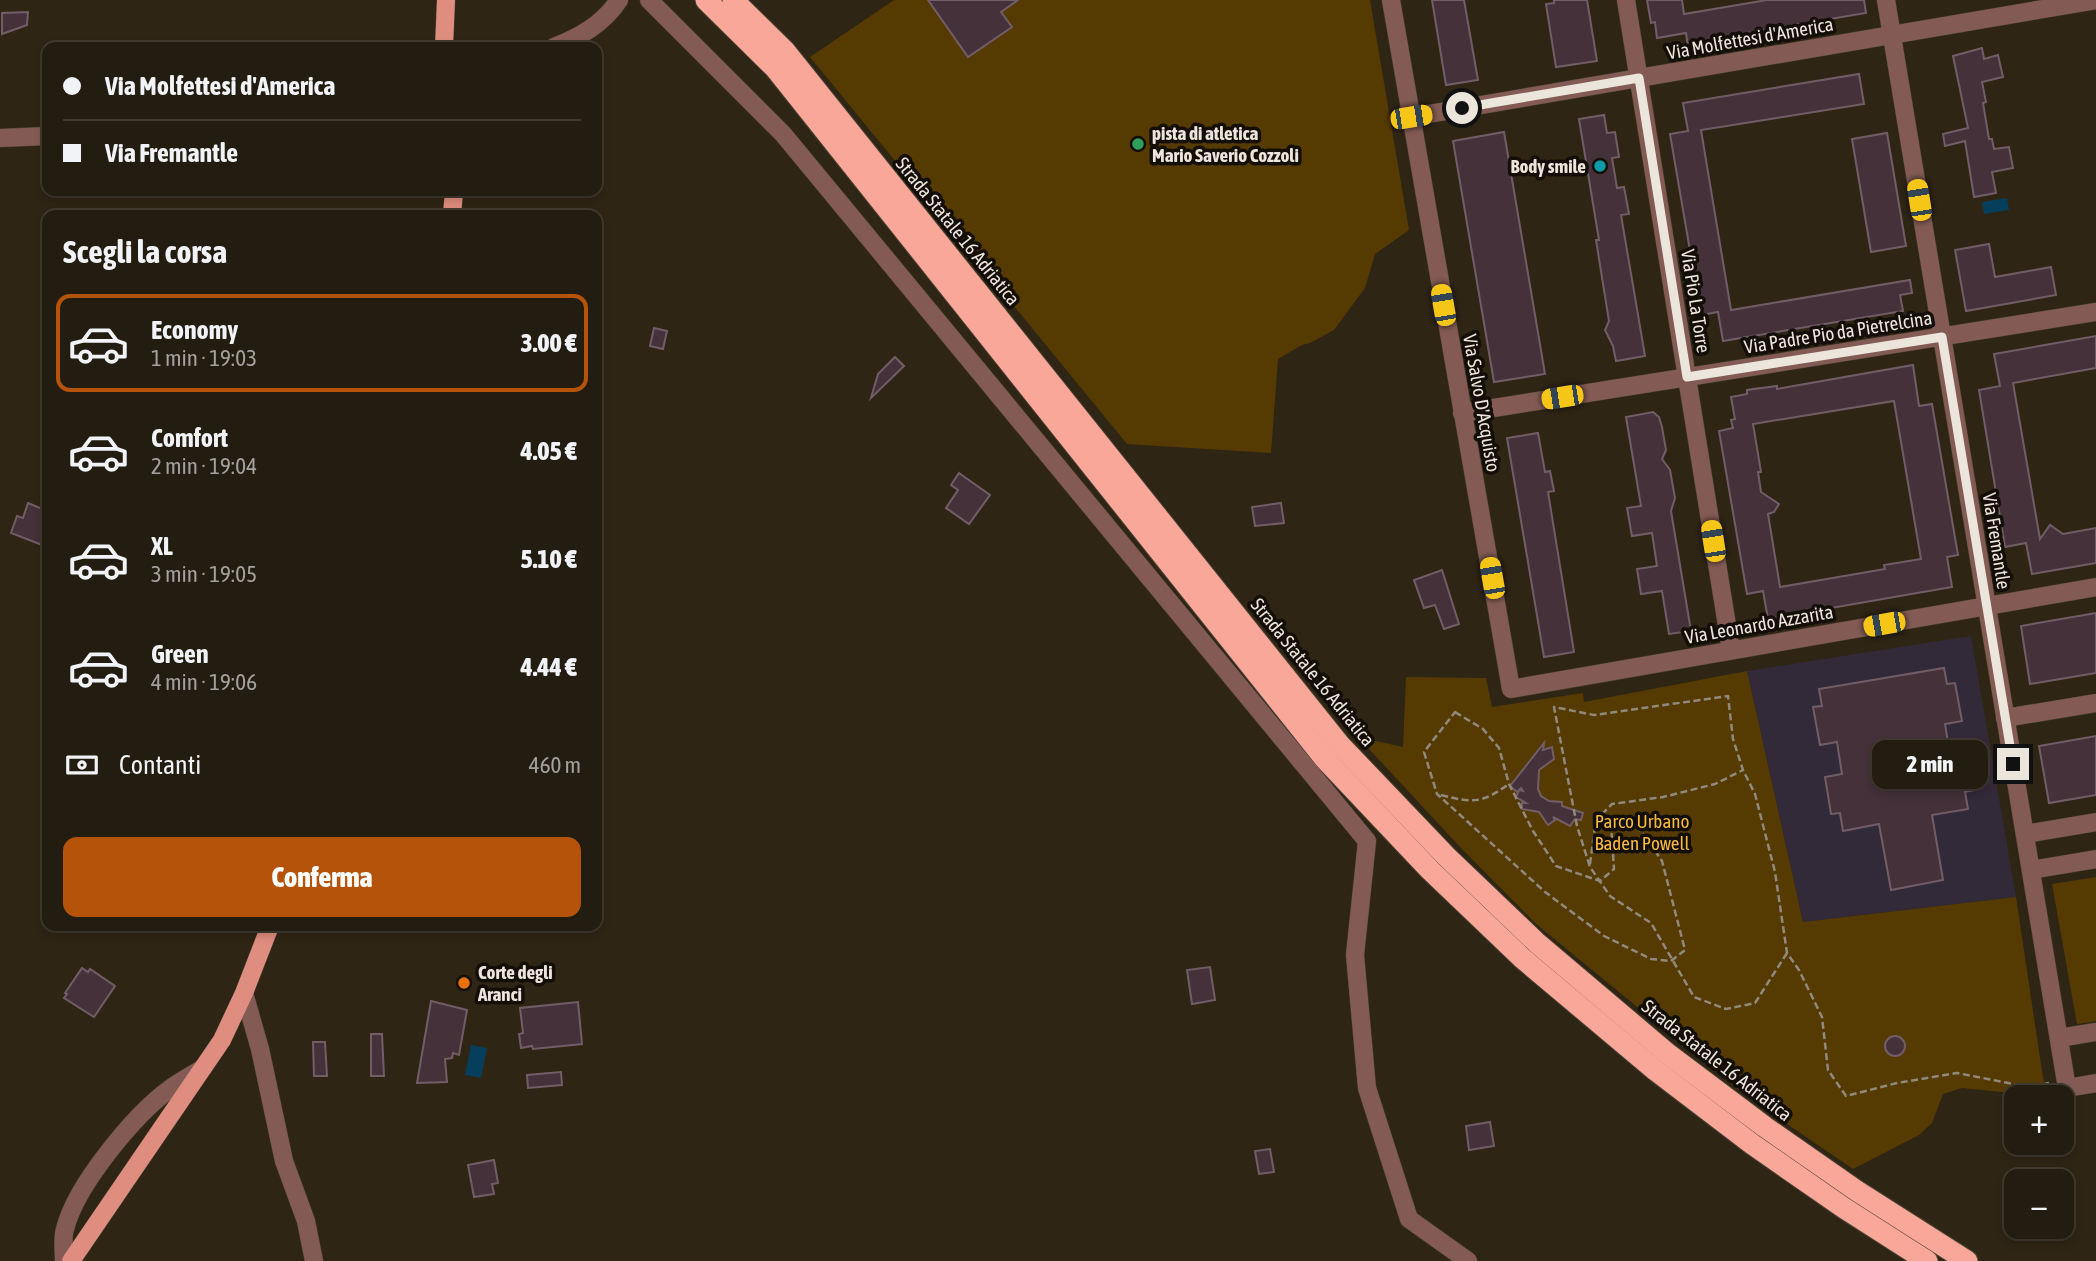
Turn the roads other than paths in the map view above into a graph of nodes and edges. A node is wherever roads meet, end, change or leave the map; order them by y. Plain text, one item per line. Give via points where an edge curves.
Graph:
1 (446, 0) edge
2 (619, 0) edge
3 (649, 0) edge
4 (706, 0) edge
5 (733, 0) edge
6 (1391, 0) edge
7 (1626, 0) edge
8 (1886, 0) edge
9 (2096, 1) edge
10 (1892, 35) junction
11 (444, 42) edge
12 (568, 42) edge
13 (1639, 78) junction
14 (1411, 117) junction
15 (42, 136) edge
16 (0, 138) edge
17 (2096, 313) edge
18 (1942, 337) junction
19 (1687, 377) junction
20 (1462, 413) junction
21 (2096, 587) edge
22 (1987, 606) junction
23 (1731, 650) junction
24 (1511, 689) joint
25 (2096, 703) edge
26 (2005, 718) junction
27 (2096, 822) edge
28 (2025, 834) junction
29 (2096, 859) edge
30 (2031, 870) junction
31 (268, 931) edge
32 (244, 993) junction
33 (2096, 1032) edge
34 (2059, 1038) junction
35 (203, 1068) junction
36 (2096, 1083) edge
37 (64, 1261) edge
38 (71, 1261) edge
39 (314, 1261) edge
40 (1468, 1261) edge
41 (1927, 1261) edge
42 (1967, 1261) edge

1 - 11 main road
2 - 12 street via 610,14
3 - 40 street via 783,134 1367,841 1355,955 1367,1088 1409,1219
4 - 41 highway via 775,68 1325,759 1430,870 1522,958 1655,1070 1764,1152
5 - 42 highway, Strada Statale 16 Adriatica via 785,51 1340,745 1446,856 1537,943 1668,1054 1857,1192
6 - 14 street, Via Salvo D'Acquisto
7 - 13 street, Via Pio La Torre
8 - 10 street, Via Fremantle
9 - 10 street, Via Molfettesi d'America
10 - 13 street, Via Molfettesi d'America
10 - 18 street, Via Fremantle
13 - 14 street, Via Molfettesi d'America
13 - 19 street, Via Pio La Torre
14 - 20 street, Via Salvo D'Acquisto
15 - 16 street
17 - 18 street, Via Padre Pio da Pietrelcina
18 - 19 street, Via Padre Pio da Pietrelcina
18 - 22 street, Via Fremantle
19 - 20 street, Via Padre Pio da Pietrelcina
19 - 23 street, Via Pio La Torre
20 - 24 street, Via Salvo D'Acquisto
21 - 22 street, Via Leonardo Azzarita
22 - 23 street, Via Leonardo Azzarita
22 - 26 street, Via Fremantle
23 - 24 street, Via Leonardo Azzarita
25 - 26 street
26 - 28 street, Via Fremantle
27 - 28 street
28 - 30 street, Via Fremantle
29 - 30 street
30 - 34 street, Via Fremantle
31 - 32 main road
32 - 35 main road
32 - 39 street via 284,1161 306,1220
33 - 34 street
34 - 36 street, Via Fremantle via 2066,1084
35 - 37 street via 148,1107 111,1150 82,1191 64,1230
35 - 38 main road

